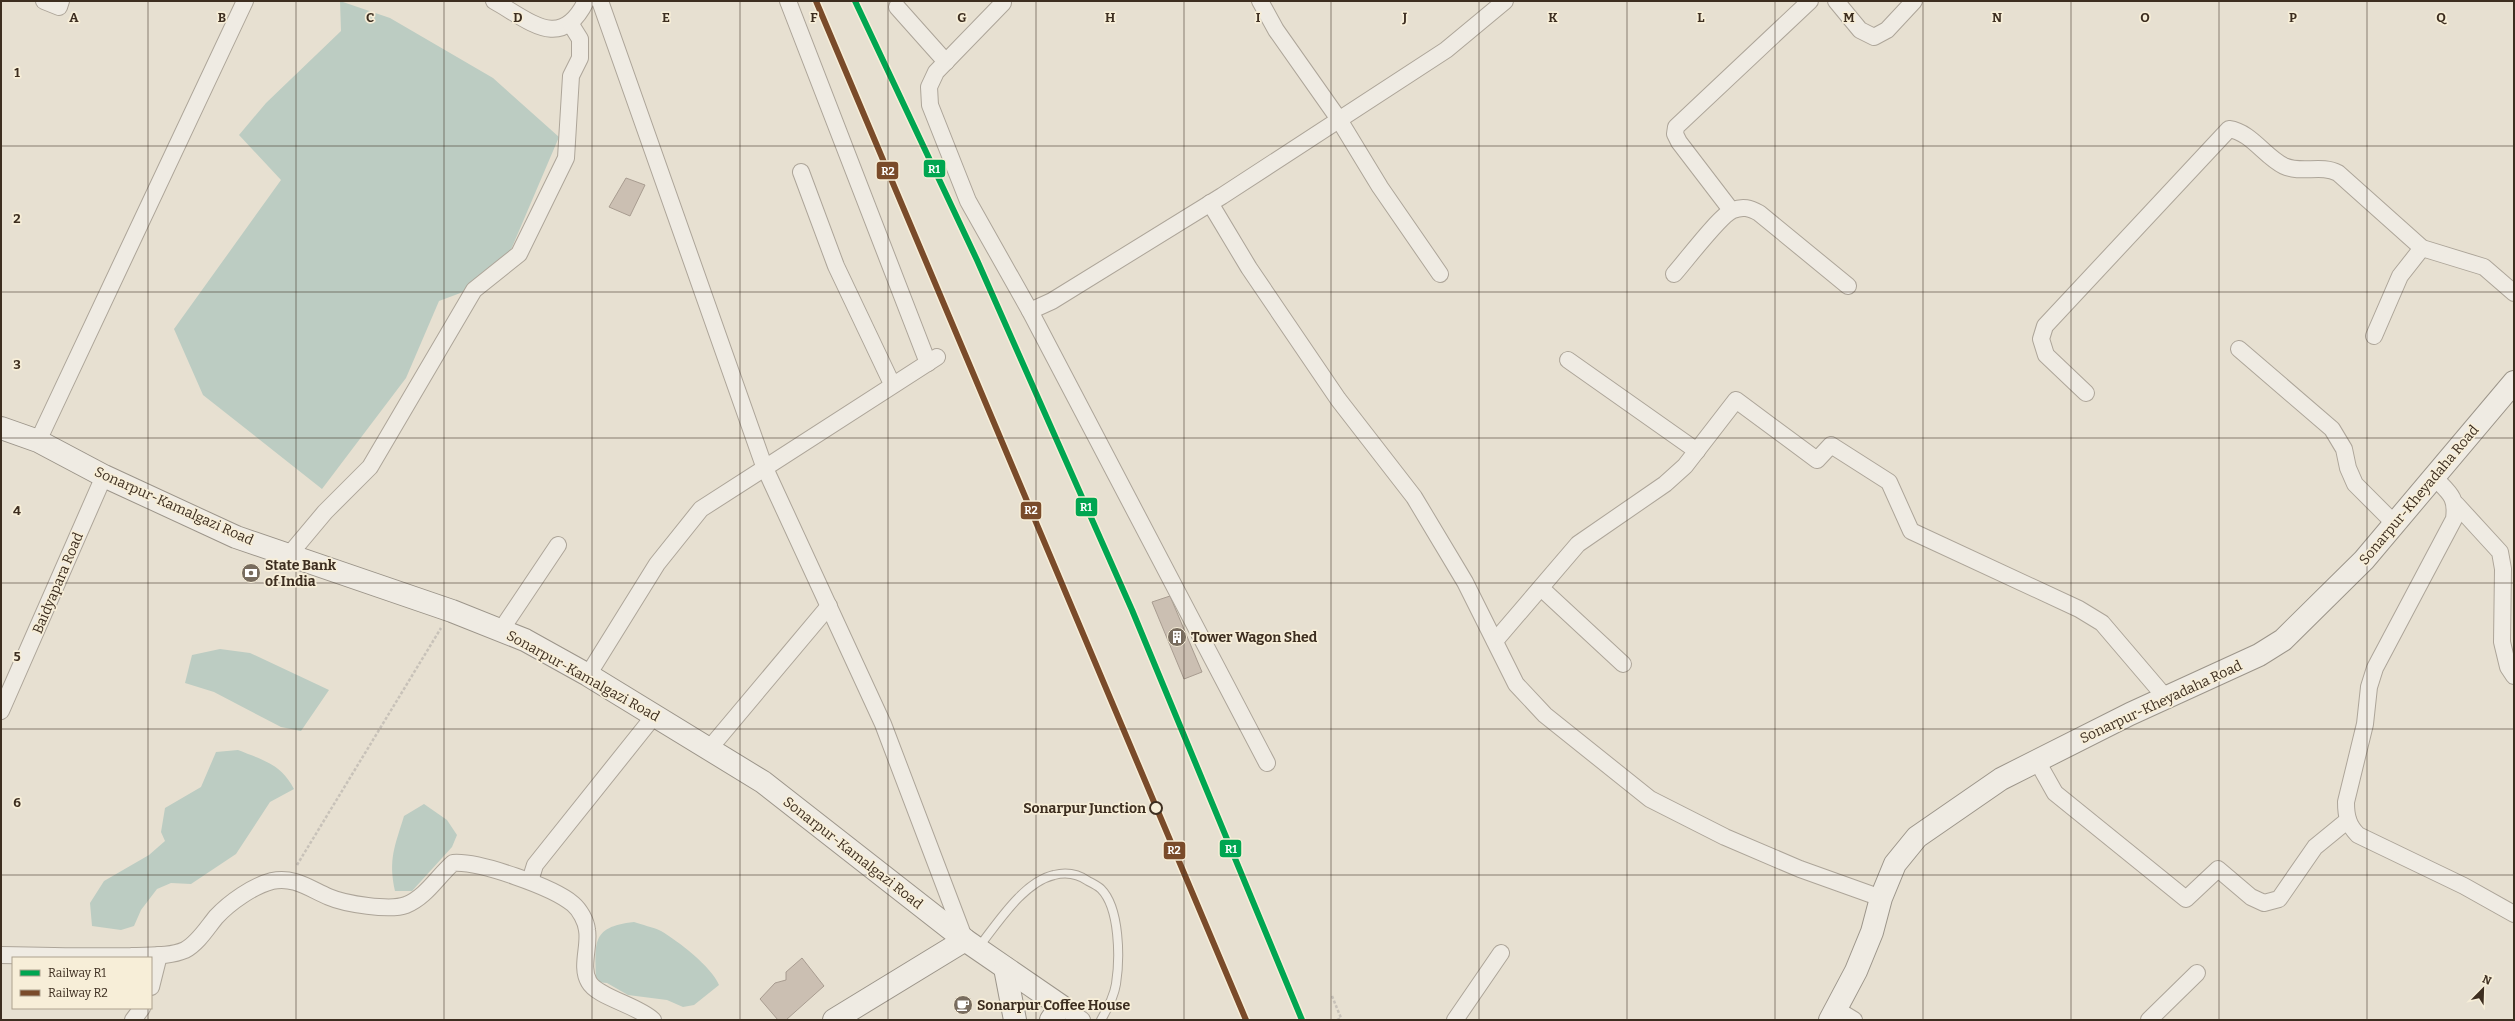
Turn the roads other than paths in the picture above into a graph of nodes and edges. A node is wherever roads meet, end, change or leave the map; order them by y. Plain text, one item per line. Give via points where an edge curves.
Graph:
1 (44, 1) edge
2 (61, 1) edge
3 (245, 1) edge
4 (494, 1) edge
5 (586, 1) edge
6 (600, 1) edge
7 (788, 1) edge
8 (1260, 1) edge
9 (1505, 1) edge
10 (1810, 1) edge
11 (1836, 1) edge
12 (1914, 1) edge
13 (1003, 3) dead end
14 (896, 8) edge
15 (570, 22) junction
16 (946, 62) junction
17 (1338, 118) junction
18 (801, 172) dead end
19 (1210, 203) junction
20 (1731, 210) junction
21 (2422, 248) junction
22 (1440, 274) dead end
23 (1674, 274) dead end
24 (1848, 286) dead end
25 (2514, 293) edge
26 (1030, 311) junction
27 (2374, 336) dead end
28 (2240, 349) dead end
29 (1568, 360) dead end
30 (2514, 382) edge
31 (892, 384) junction
32 (2086, 393) dead end
33 (1, 428) edge
34 (38, 441) junction
35 (1697, 451) junction
36 (764, 466) junction
37 (104, 476) junction
38 (2434, 477) junction
39 (2456, 504) junction
40 (2395, 524) junction
41 (558, 545) dead end
42 (289, 555) junction
43 (1541, 588) junction
44 (829, 606) junction
45 (501, 630) junction
46 (1495, 641) junction
47 (1623, 664) dead end
48 (588, 675) junction
49 (2514, 676) edge
50 (2166, 698) junction
51 (1, 711) edge
52 (654, 716) junction
53 (709, 749) junction
54 (2037, 761) junction
55 (1267, 763) dead end
56 (2348, 820) junction
57 (530, 881) junction
58 (1881, 898) junction
59 (2514, 914) edge
60 (971, 944) junction
61 (1501, 953) dead end
62 (1, 955) edge
63 (158, 955) junction
64 (1005, 968) junction
65 (2197, 973) dead end
66 (152, 982) edge
67 (141, 1009) edge
68 (1056, 1013) edge
69 (1833, 1015) edge
70 (133, 1020) edge
71 (653, 1020) edge
72 (834, 1020) edge
73 (1014, 1020) edge
74 (1082, 1020) edge
75 (1101, 1020) edge
76 (1455, 1020) edge
77 (1854, 1020) edge
78 (2149, 1020) edge

1 - 2 street via 58,7
3 - 34 street
4 - 15 street via 545,29 563,29
5 - 15 street via 579,16
6 - 36 street
7 - 31 street via 932,360
8 - 17 street via 1276,30
9 - 17 street via 1446,50
10 - 20 street via 1676,127 1678,142
11 - 12 street via 1860,30 1874,36 1887,30
13 - 16 street
14 - 16 street
15 - 42 street via 580,39 580,58 572,76 566,158 519,254 474,290 370,467 325,512
16 - 26 street via 936,72 929,87 930,105 968,202
17 - 19 street
17 - 22 street via 1380,187
18 - 31 street via 836,266
19 - 26 street via 1052,301
19 - 46 street via 1249,268 1338,399 1414,496 1465,582
20 - 23 street
20 - 24 street via 1747,207 1759,213
21 - 25 street via 2484,267
21 - 27 street via 2400,276
21 - 32 street via 2338,173 2322,168 2293,170 2282,165 2242,134 2228,129 2045,326 2041,339 2046,354
26 - 55 street
28 - 40 street via 2332,429 2344,449 2355,484
29 - 35 street
30 - 38 main road, Sonarpur-Kheyadaha Road
31 - 36 street
33 - 34 main road, Sonarpur-Kamalgazi Road
34 - 37 main road, Sonarpur-Kamalgazi Road
35 - 43 street via 1665,484 1578,544
35 - 50 street via 1736,400 1817,460 1831,445 1889,482 1911,531 2079,609 2102,623
36 - 44 street
36 - 48 street via 701,509 670,545
37 - 42 main road, Sonarpur-Kamalgazi Road via 236,537
37 - 51 street, Baidyapara Road
38 - 39 street
38 - 40 main road, Sonarpur-Kheyadaha Road
39 - 49 street via 2500,552 2503,569 2502,642 2508,667
39 - 56 street via 2454,519 2375,668 2369,688 2365,724 2346,802
40 - 50 main road, Sonarpur-Kheyadaha Road via 2364,560 2283,640 2259,655
41 - 45 street
42 - 45 main road, Sonarpur-Kamalgazi Road via 452,610
43 - 46 street
43 - 47 street
44 - 53 street
44 - 60 street via 883,724
45 - 48 main road, Sonarpur-Kamalgazi Road via 525,640
46 - 58 street via 1516,684 1545,715 1650,799 1725,837 1800,869
48 - 52 main road, Sonarpur-Kamalgazi Road
50 - 54 main road, Sonarpur-Kheyadaha Road
52 - 53 main road, Sonarpur-Kamalgazi Road
52 - 57 street via 536,865
53 - 60 main road, Sonarpur-Kamalgazi Road via 763,782
54 - 56 street via 2055,793 2186,899 2218,869 2251,897 2264,903 2279,899 2315,847
54 - 58 main road, Sonarpur-Kheyadaha Road via 2001,779 1917,837 1896,864
56 - 59 street via 2349,826 2358,835 2464,886
57 - 63 street via 467,862 453,863 419,898 405,905 392,907 337,900 288,879 267,884 232,903 186,949 170,955
57 - 71 street via 573,903 582,914 587,930 586,972 589,982 597,990 637,1008
58 - 69 main road, Sonarpur-Kheyadaha Road via 1872,932 1859,964
60 - 64 main road, Sonarpur-Kamalgazi Road
60 - 72 main road
60 - 75 lane via 1035,884 1053,875 1069,873 1083,878 1102,890 1113,913 1117,935 1116,985
61 - 76 street
62 - 63 street
63 - 66 street
64 - 68 main road, Sonarpur-Kamalgazi Road
64 - 73 main road
65 - 78 street
67 - 70 street
68 - 74 street
69 - 77 street

